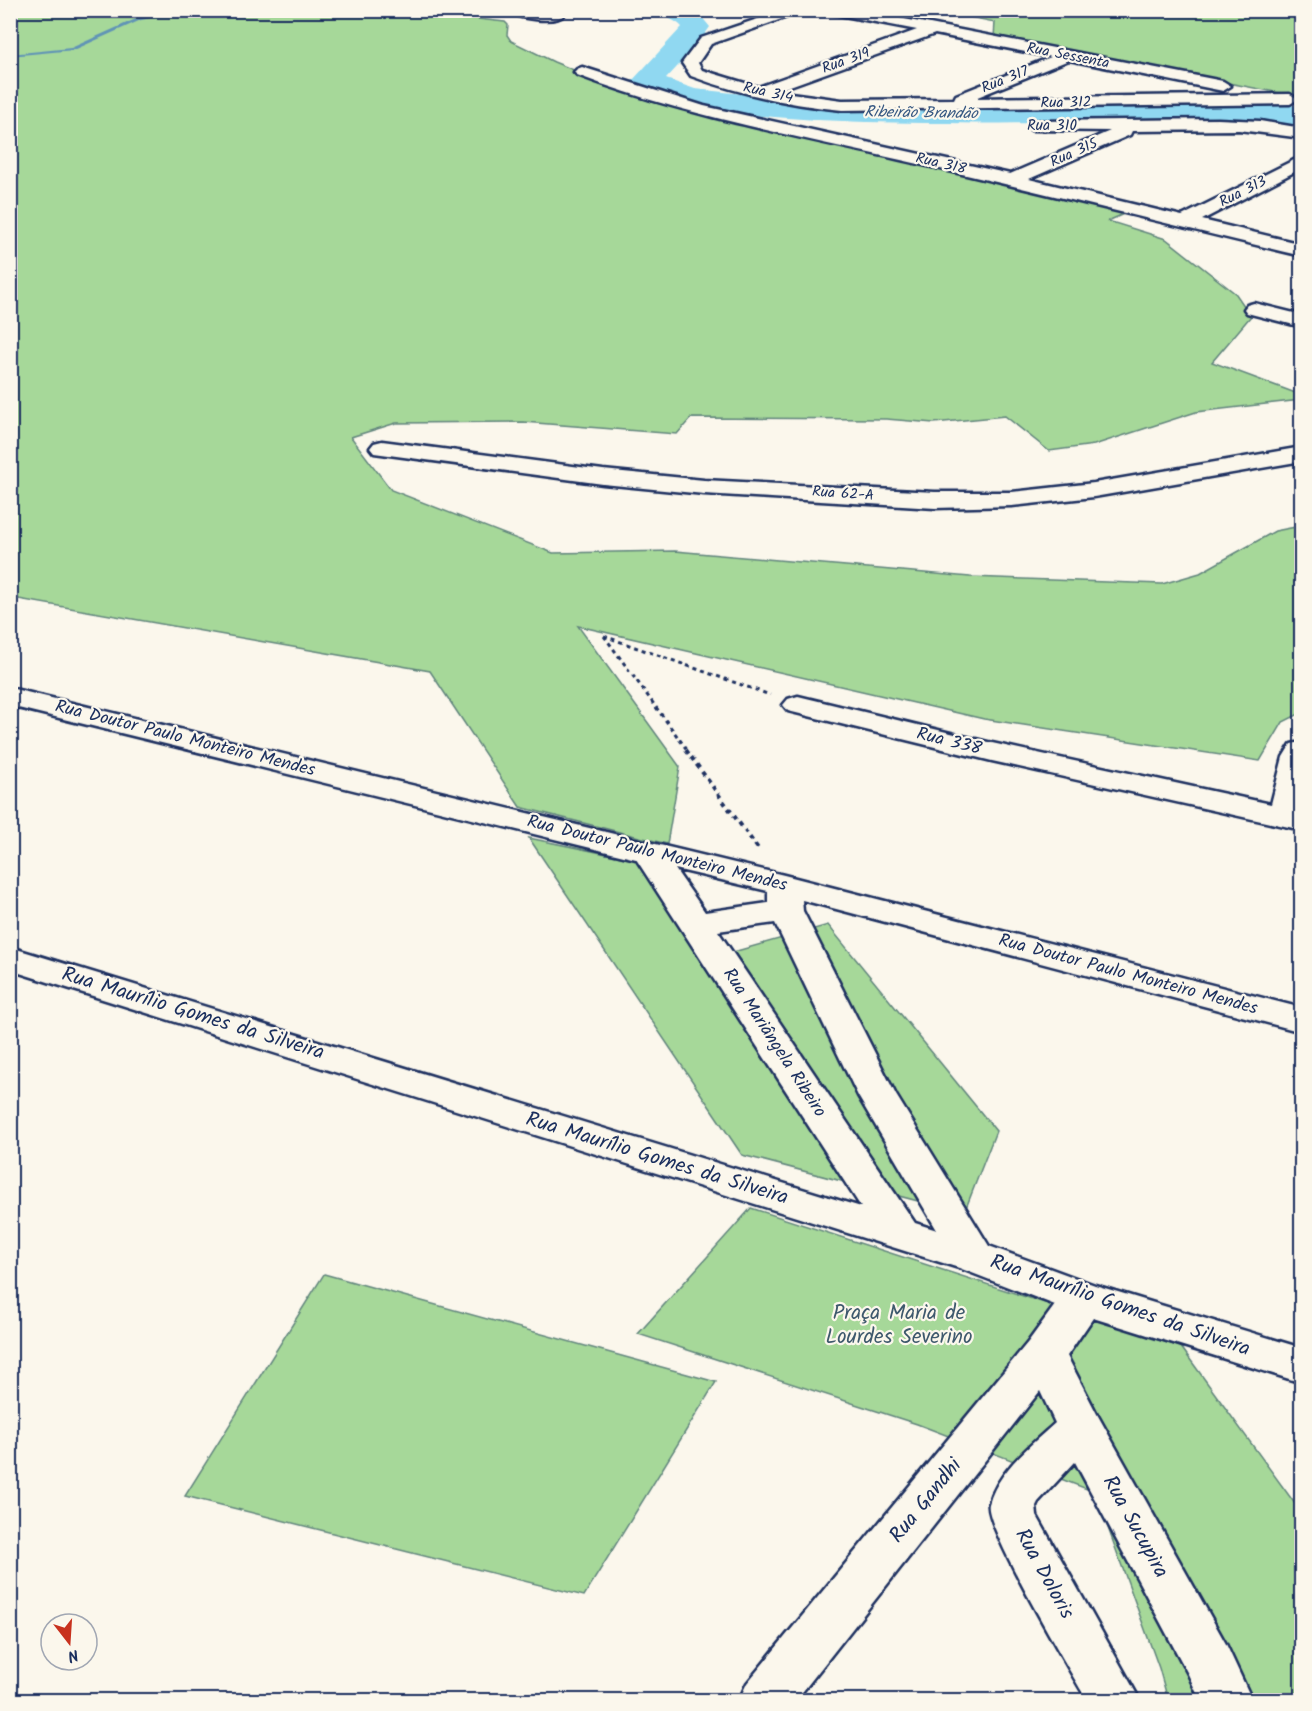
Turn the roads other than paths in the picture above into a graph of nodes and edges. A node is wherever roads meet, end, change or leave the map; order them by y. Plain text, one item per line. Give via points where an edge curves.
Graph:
1 (513, 10) edge
2 (800, 10) edge
3 (834, 10) edge
4 (556, 16) edge
5 (932, 30) junction
6 (1066, 56) junction
7 (582, 72) dead end
8 (761, 91) junction
9 (1296, 100) edge
10 (842, 105) joint
11 (944, 105) junction
12 (1018, 126) dead end
13 (1136, 126) junction
14 (855, 128) dead end
15 (801, 132) junction
16 (1302, 133) edge
17 (1302, 161) edge
18 (1012, 180) junction
19 (1184, 222) junction
20 (1302, 250) edge
21 (1254, 309) dead end
22 (1302, 321) edge
23 (382, 448) dead end
24 (1302, 454) edge
25 (10, 697) edge
26 (798, 705) road end
27 (1302, 751) edge
28 (1293, 818) edge
29 (647, 851) junction
30 (785, 898) junction
31 (695, 924) junction
32 (10, 958) edge
33 (1302, 1020) edge
34 (901, 1235) junction
35 (974, 1257) junction
36 (1083, 1298) junction
37 (1044, 1354) junction
38 (1302, 1366) edge
39 (1080, 1427) junction
40 (765, 1701) edge
41 (1114, 1701) edge
42 (1226, 1701) edge

1 - 4 street
2 - 8 street, Rua 314 via 716,37 701,45 690,63 696,73
3 - 5 street, Rua Sessenta
5 - 6 street, Rua Sessenta
5 - 8 street, Rua 319
6 - 9 street, Rua Sessenta
6 - 11 street, Rua 317
7 - 15 street, Rua 318 via 666,101
8 - 10 street, Rua 314
9 - 11 street, Rua 312
10 - 11 street, Rua 312
12 - 13 street, Rua 310
13 - 16 street, Rua 310 via 1240,123
13 - 18 street, Rua 315
14 - 15 street
15 - 18 street, Rua 318 via 878,141
17 - 19 street, Rua 313
18 - 19 street, Rua 318
19 - 20 street, Rua 318
21 - 22 street
23 - 24 street, Rua 62-A via 704,487 935,500 1012,499 1094,490
25 - 29 street, Rua Doutor Paulo Monteiro Mendes
26 - 28 street, Rua 338 via 992,753
27 - 28 street via 1298,757
29 - 30 street, Rua Doutor Paulo Monteiro Mendes
29 - 31 street, Rua Mariângela Ribeiro
30 - 31 street
30 - 33 street, Rua Doutor Paulo Monteiro Mendes
30 - 35 street via 877,1096
31 - 34 street, Rua Mariângela Ribeiro
32 - 34 street, Rua Maurílio Gomes da Silveira
34 - 35 street, Rua Maurílio Gomes da Silveira
35 - 36 street, Rua Maurílio Gomes da Silveira
36 - 37 street, Rua Gandhi
36 - 38 street, Rua Maurílio Gomes da Silveira
37 - 39 street, Rua Sucupira
37 - 40 street, Rua Gandhi
39 - 41 street, Rua Doloris via 1019,1490 1012,1505 1014,1520 1025,1542
39 - 42 street, Rua Sucupira via 1208,1660

